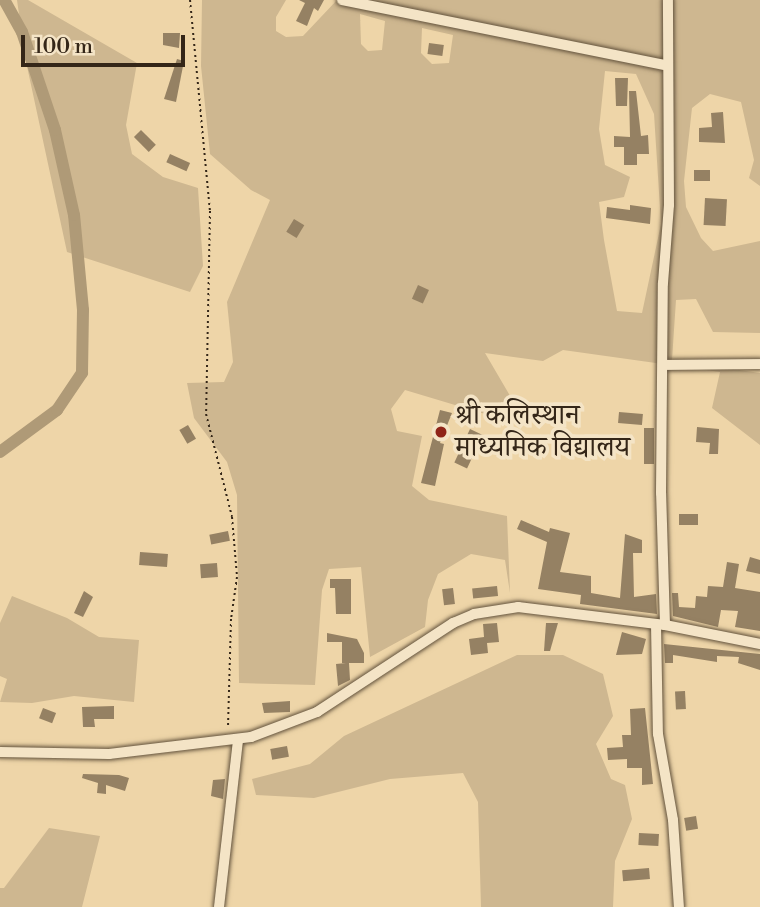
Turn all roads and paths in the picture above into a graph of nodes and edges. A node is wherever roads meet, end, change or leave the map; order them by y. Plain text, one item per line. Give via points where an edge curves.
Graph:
1 (190, 0) edge
2 (342, 0) edge
3 (668, 0) edge
4 (665, 65) junction
5 (663, 365) junction
6 (760, 365) edge
7 (661, 625) junction
8 (760, 644) edge
9 (233, 740) junction
10 (0, 752) edge
11 (219, 907) edge
12 (679, 907) edge

1 - 9 path via 210,211 206,414 232,517 237,577 231,619
2 - 4 street
3 - 4 street
4 - 5 street via 668,205
5 - 6 street
5 - 7 street
7 - 8 street
7 - 9 street via 518,607 474,614 427,638 317,712
7 - 12 street via 658,734 673,820
9 - 10 street via 109,754
9 - 11 street

